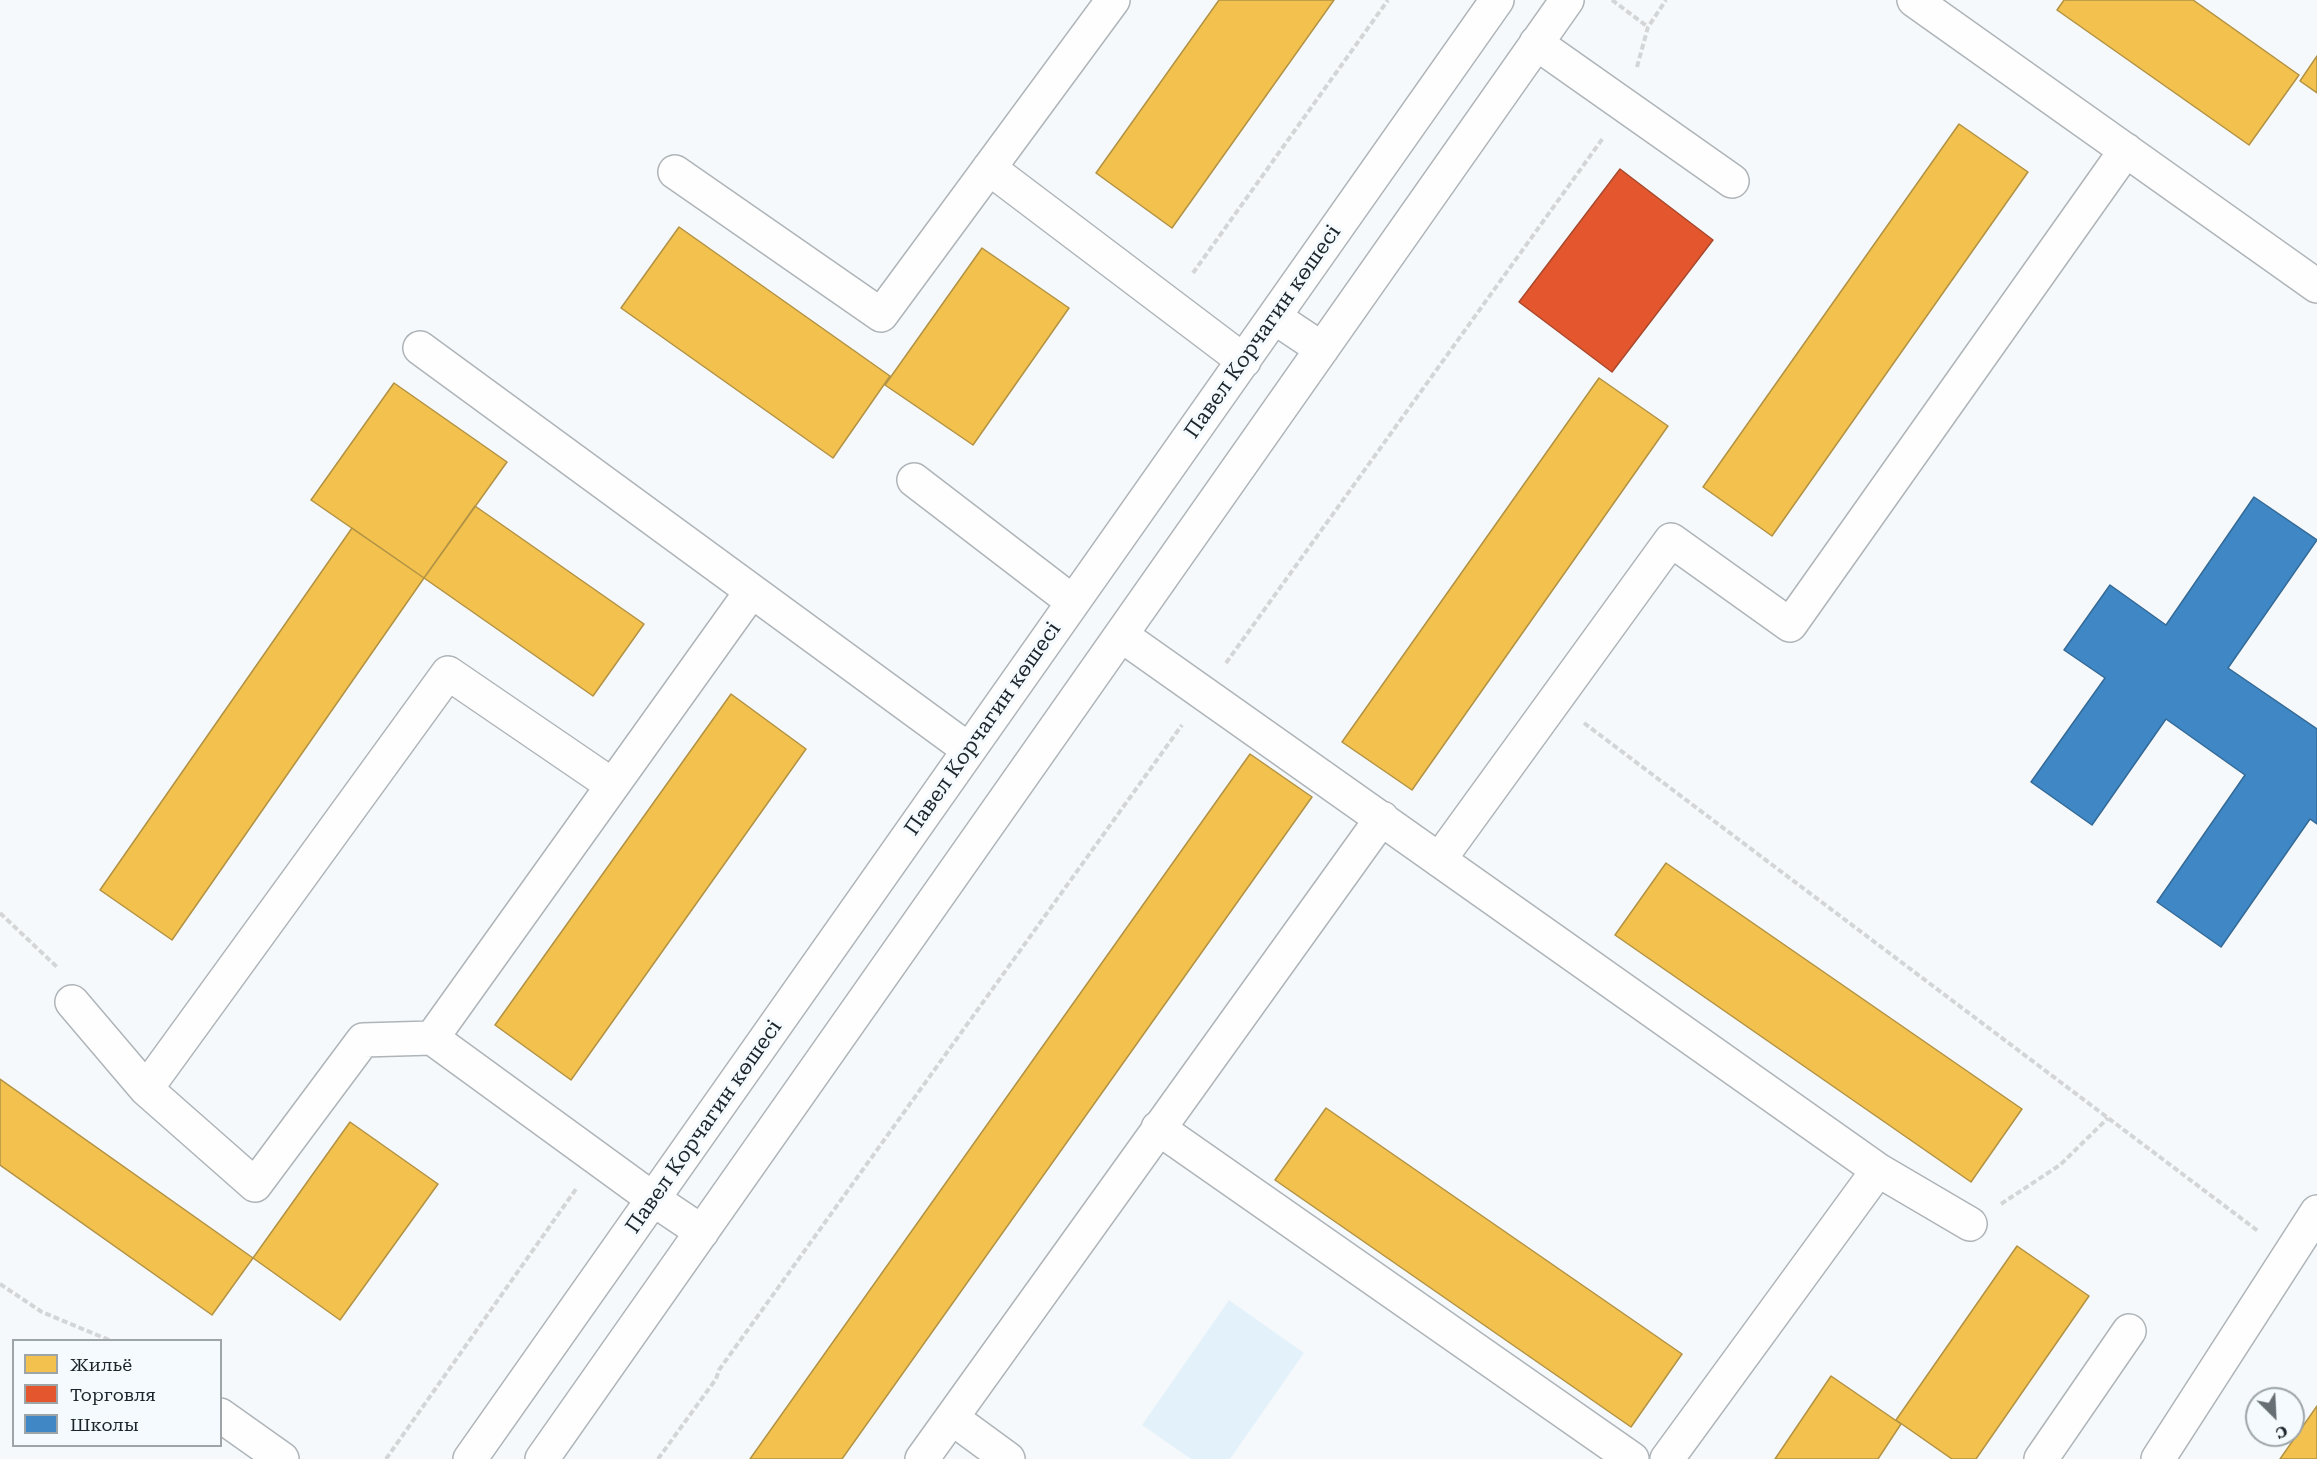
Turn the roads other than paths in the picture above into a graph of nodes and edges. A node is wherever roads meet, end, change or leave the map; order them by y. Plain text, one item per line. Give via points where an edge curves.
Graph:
1 (1113, 0) edge
2 (1497, 0) edge
3 (1567, 0) edge
4 (1914, 0) edge
5 (1953, 11) edge
6 (1536, 44) junction
7 (2126, 150) junction
8 (989, 168) junction
9 (675, 172) dead end
10 (1732, 181) dead end
11 (2317, 286) edge
12 (1274, 317) junction
13 (420, 348) dead end
14 (1322, 349) junction
15 (1244, 361) junction
16 (914, 480) dead end
17 (750, 592) junction
18 (1073, 602) junction
19 (1121, 635) junction
20 (969, 750) junction
21 (612, 785) junction
22 (1382, 818) junction
23 (1439, 860) junction
24 (72, 1002) road end
25 (432, 1038) junction
26 (147, 1089) junction
27 (1158, 1128) junction
28 (1878, 1170) junction
29 (653, 1199) junction
30 (2317, 1212) edge
31 (1970, 1224) road end
32 (702, 1232) junction
33 (2129, 1331) dead end
34 (222, 1416) edge
35 (952, 1418) junction
36 (282, 1459) edge
37 (470, 1459) edge
38 (542, 1459) edge
39 (922, 1459) edge
40 (1008, 1459) edge
41 (1632, 1459) edge
42 (1667, 1459) edge
43 (2041, 1459) edge
44 (2158, 1459) edge

1 - 8 street
2 - 12 street, Павел Корчагин көшесі
3 - 6 street
4 - 5 street
5 - 7 street
6 - 10 street
6 - 14 street
7 - 11 street
7 - 23 street via 1790,625 1671,540
8 - 9 street via 881,315
8 - 15 street
12 - 14 street
12 - 15 street, Павел Корчагин көшесі
13 - 17 street
14 - 19 street
15 - 18 street, Павел Корчагин көшесі
16 - 18 street
17 - 20 street
17 - 21 street
18 - 20 street, Павел Корчагин көшесі
19 - 22 street
19 - 32 street
20 - 29 street, Павел Корчагин көшесі
21 - 25 street
21 - 26 street via 448,673
22 - 23 street
22 - 27 street
23 - 28 street
24 - 26 street
25 - 26 street via 363,1040 255,1185
25 - 29 street
27 - 35 street
27 - 41 street
28 - 31 street
28 - 42 street
29 - 32 street
29 - 37 street, Павел Корчагин көшесі
30 - 44 street
32 - 38 street
33 - 43 street
34 - 36 street
35 - 39 street
35 - 40 street

